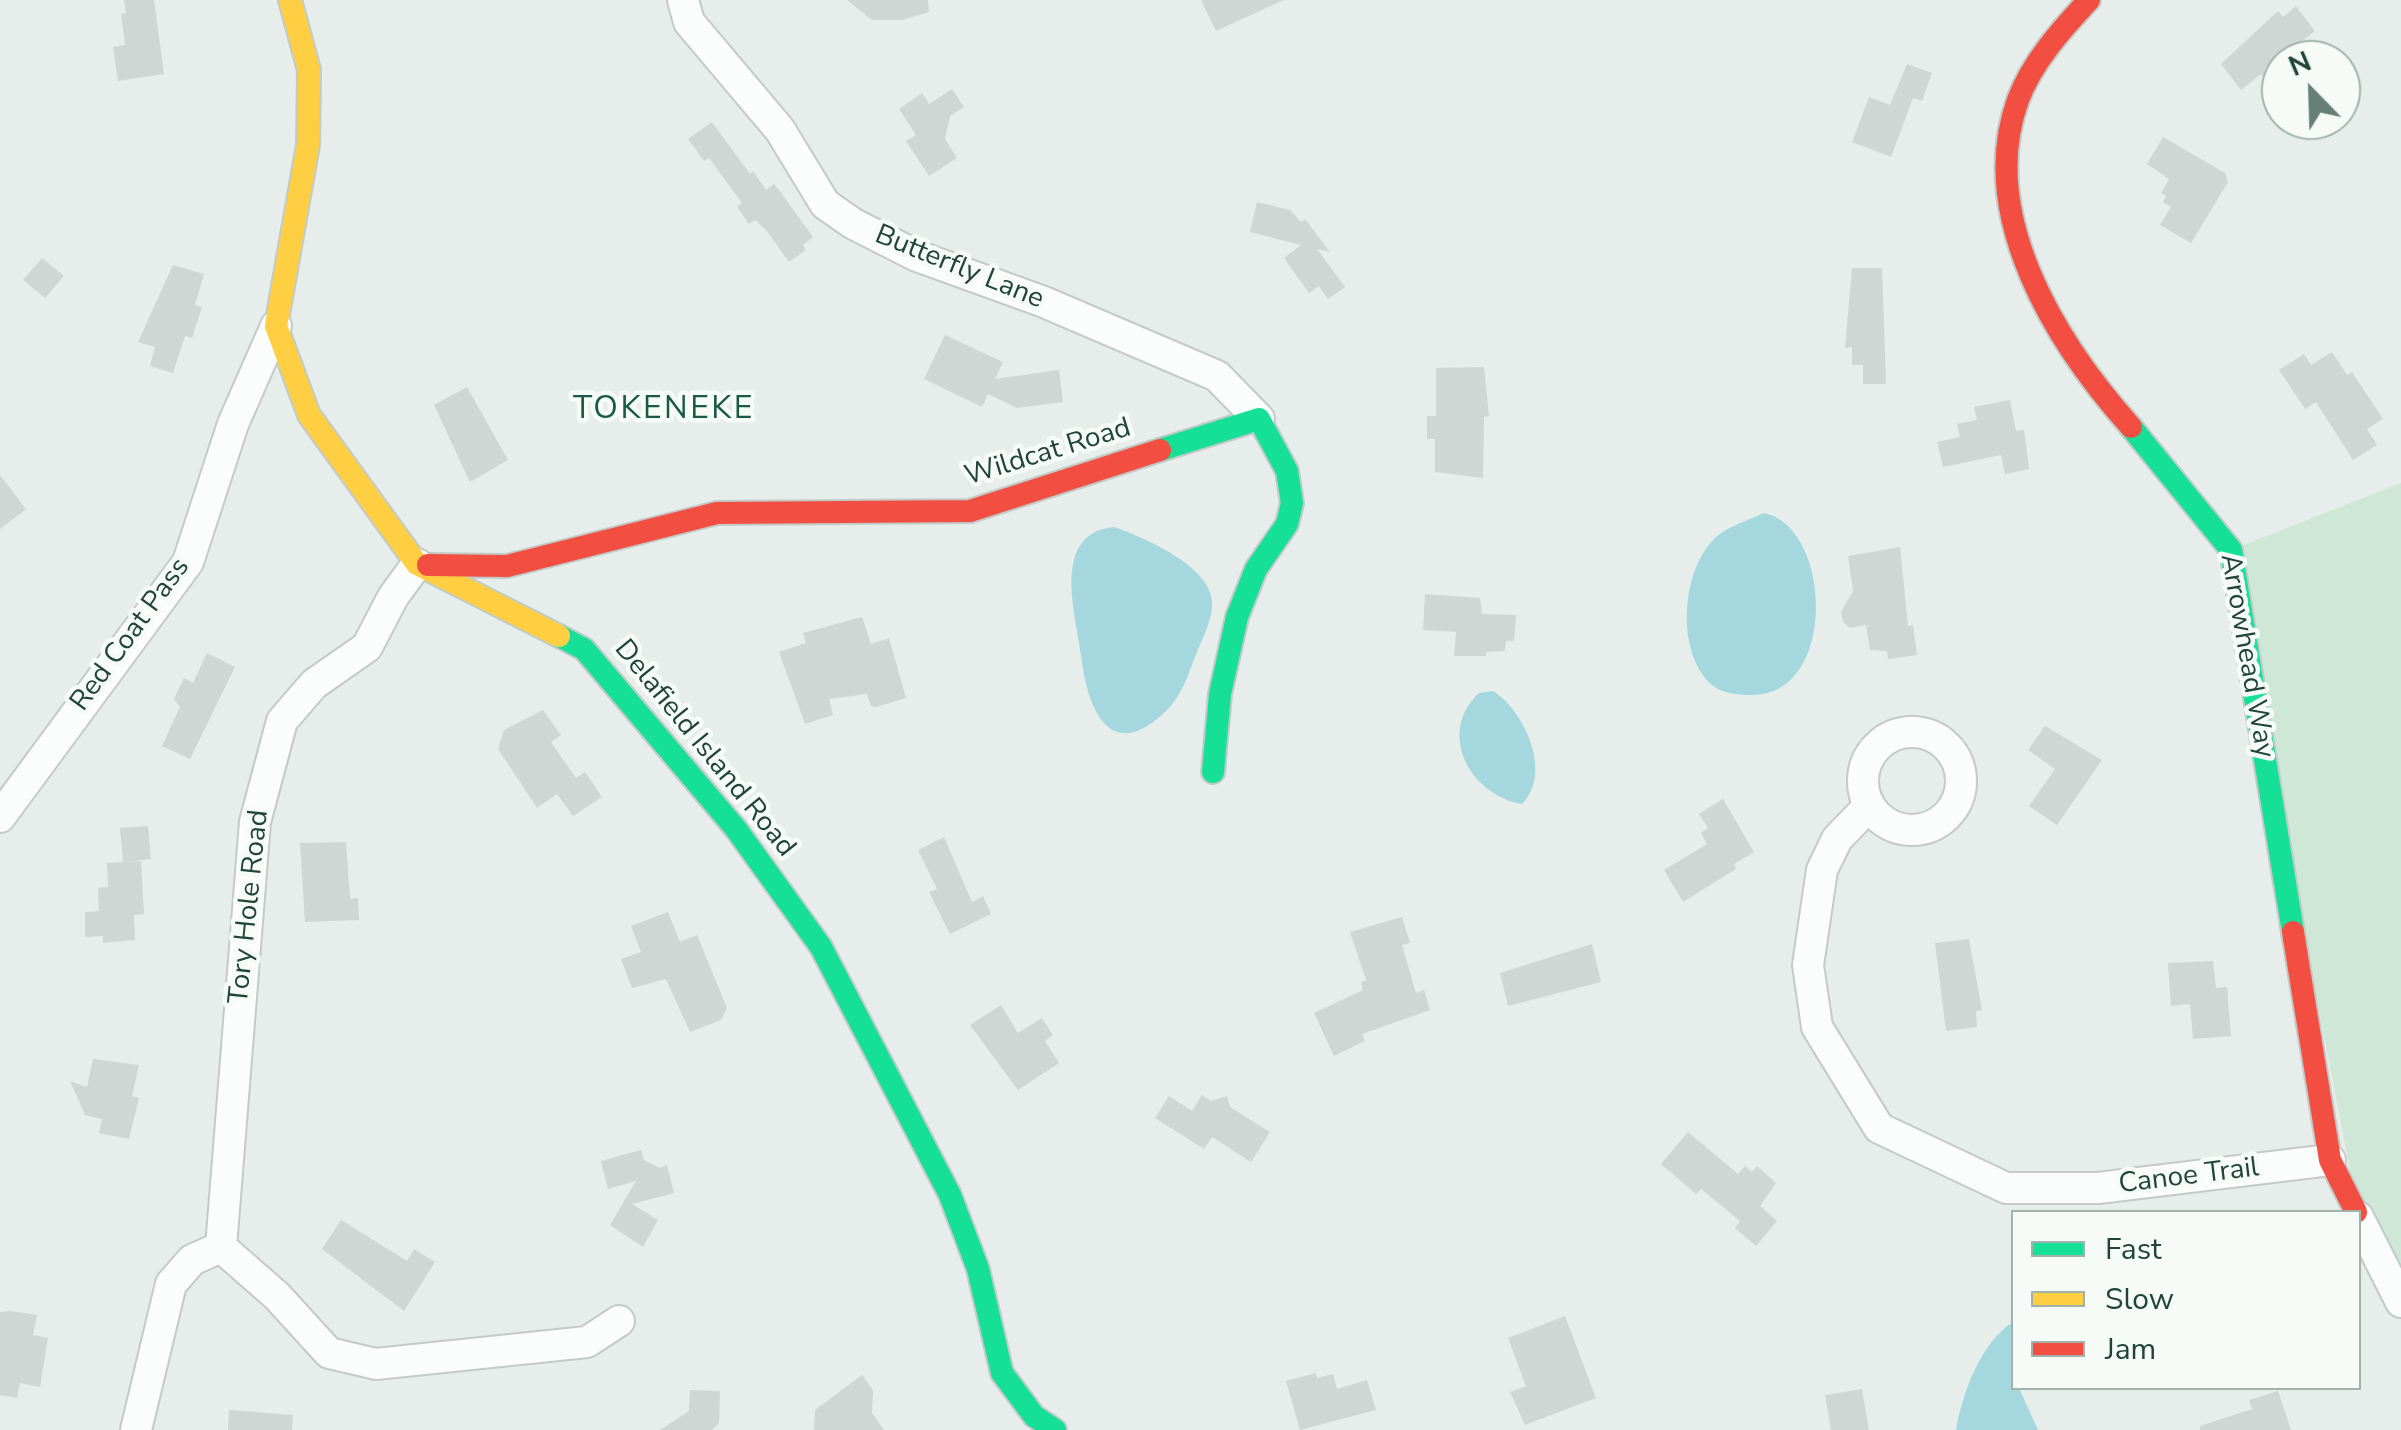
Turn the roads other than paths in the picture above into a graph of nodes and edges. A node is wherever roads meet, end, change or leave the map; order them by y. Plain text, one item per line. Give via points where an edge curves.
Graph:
1 (290, 0) edge
2 (683, 0) edge
3 (2089, 0) edge
4 (276, 326) junction
5 (1259, 418) junction
6 (418, 564) junction
7 (1213, 772) dead end
8 (1869, 806) dead end
9 (0, 818) edge
10 (2330, 1160) junction
11 (2356, 1210) edge
12 (2361, 1220) edge
13 (222, 1247) junction
14 (2401, 1302) edge
15 (619, 1321) dead end
16 (136, 1430) edge
17 (1055, 1430) edge

1 - 4 street via 309,70 308,145
2 - 5 street, Butterfly Lane via 689,22 780,130 824,204 917,256 1217,376
3 - 10 street, Arrowhead Way via 2019,99 2008,142 2011,200 2031,277 2064,342 2205,508 2231,550
4 - 6 street, Delafield Island Road via 309,415
4 - 9 street, Red Coat Pass via 233,424 188,562
5 - 6 street, Wildcat Road via 970,511 717,513 507,566
5 - 7 street via 1292,484 1290,524 1256,566 1231,640
6 - 13 street, Tory Hole Road via 367,647 314,684 282,720 254,822
6 - 17 street, Delafield Island Road via 584,650 736,829 821,947 883,1061 950,1195 978,1269 1002,1373 1034,1416
8 - 10 street, Canoe Trail via 1837,840 1822,870 1808,966 1817,1027 1879,1128 2006,1188 2098,1188
10 - 11 street, Arrowhead Way
12 - 14 street, Arrowhead Way
13 - 15 street via 329,1353 376,1364 587,1342
13 - 16 street via 192,1260 171,1284

